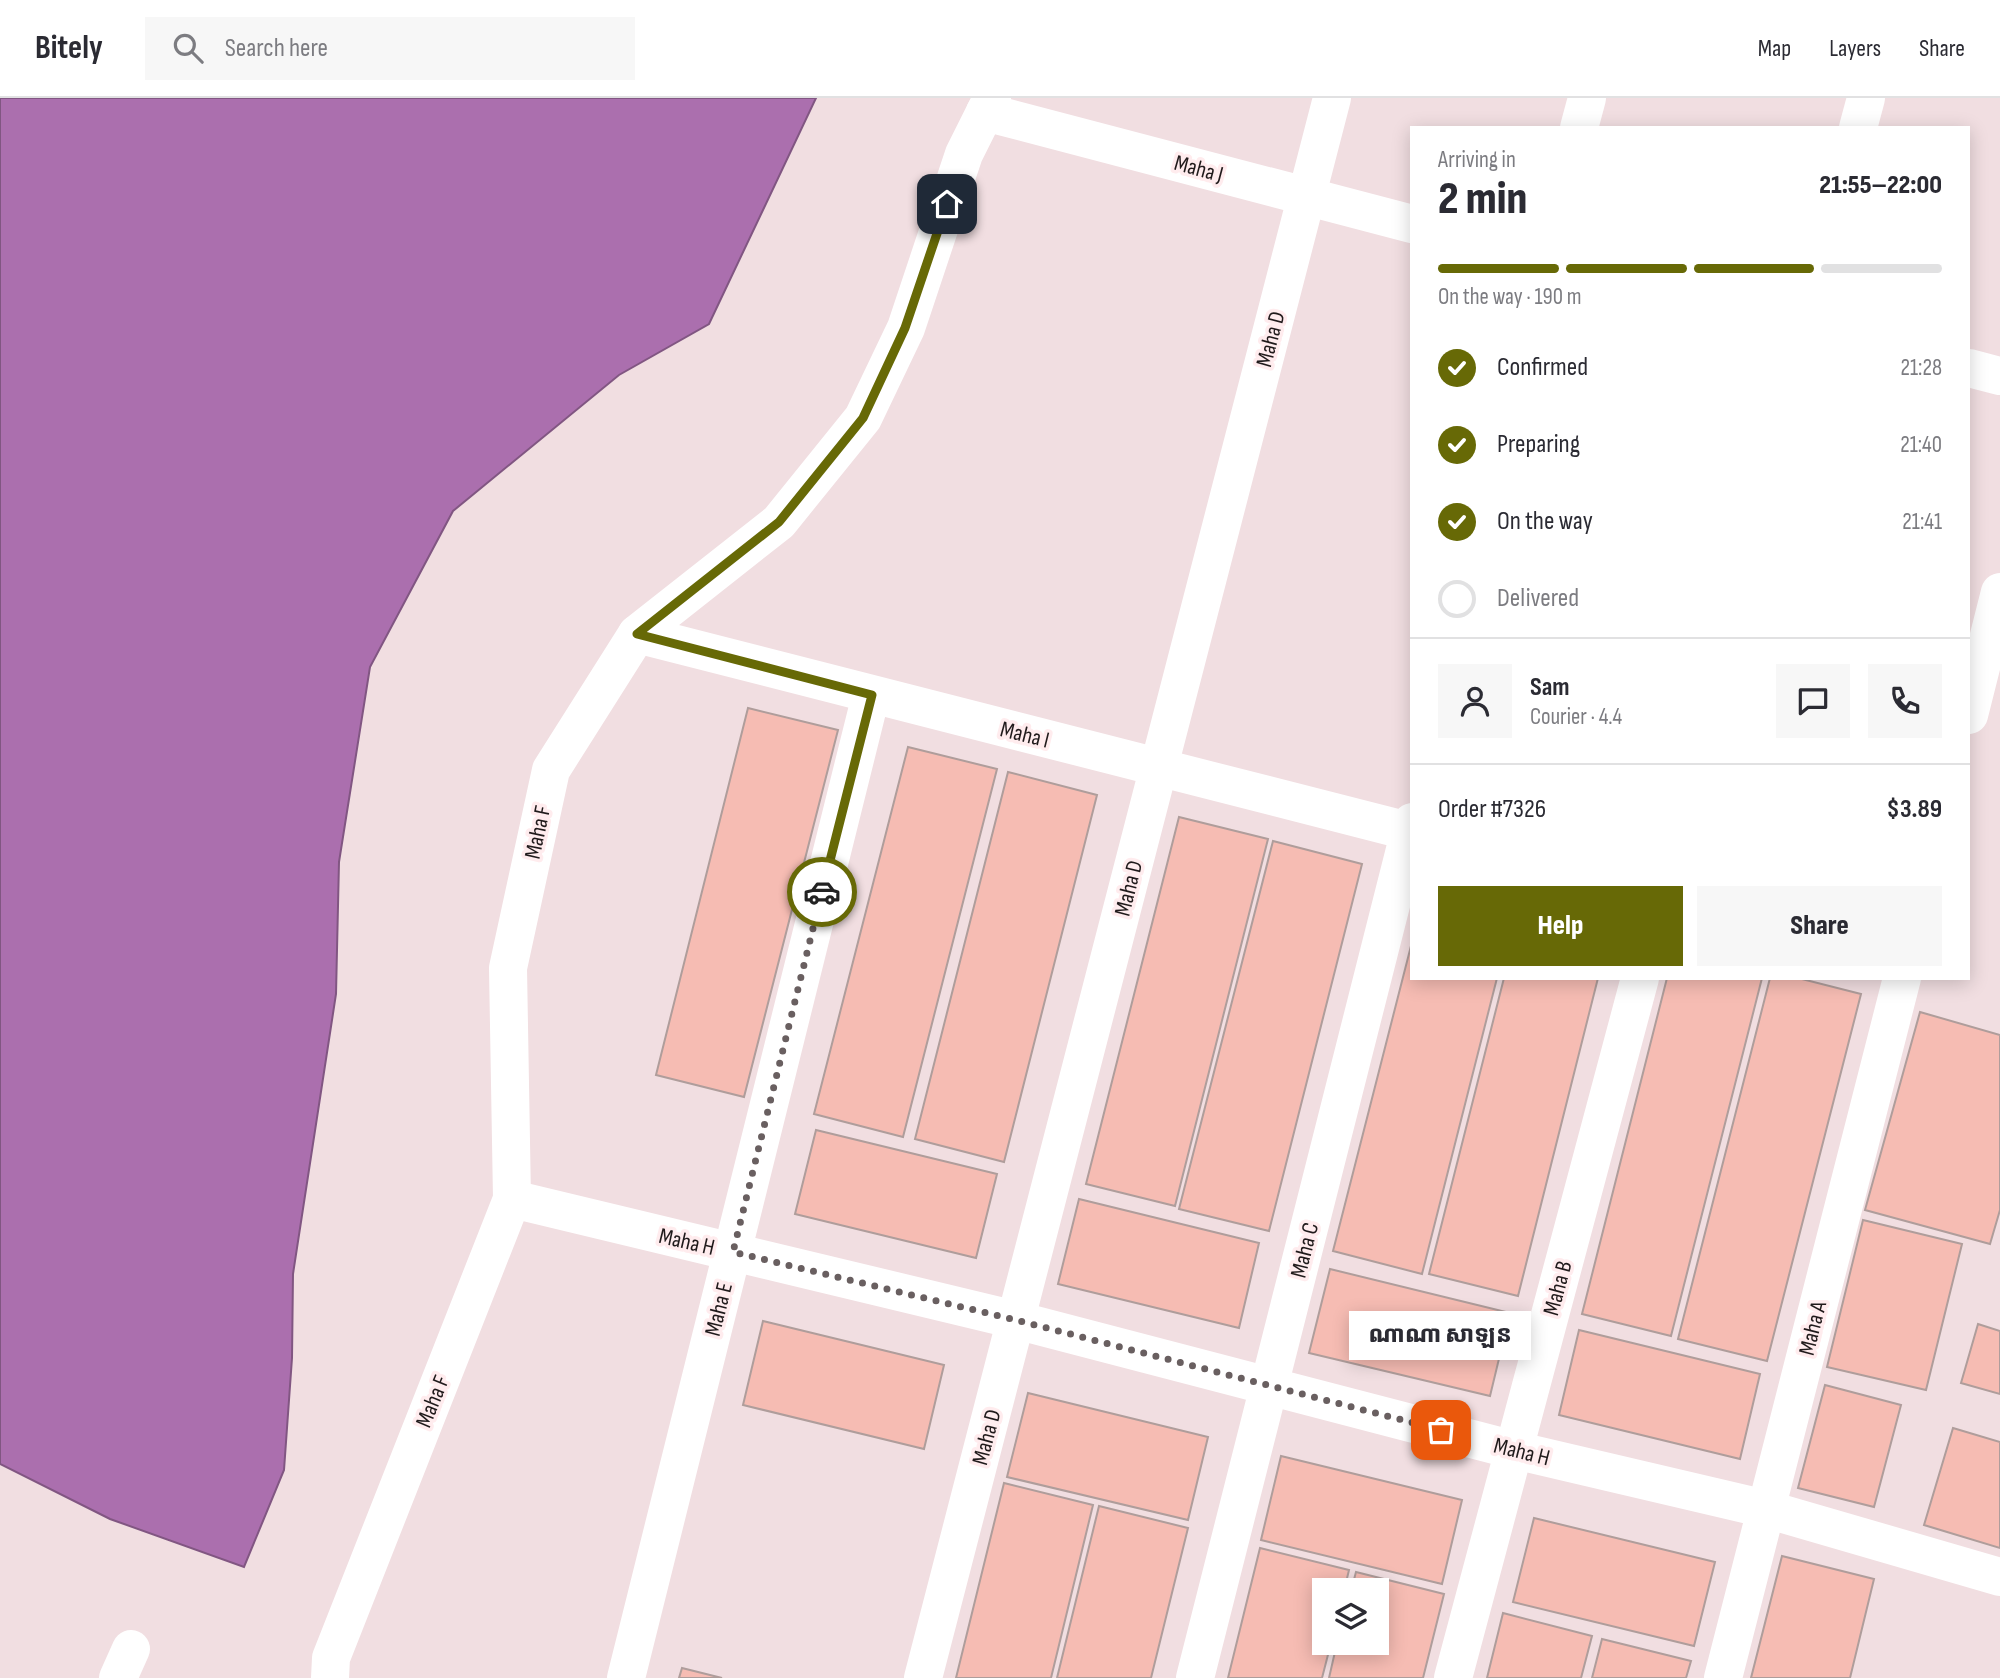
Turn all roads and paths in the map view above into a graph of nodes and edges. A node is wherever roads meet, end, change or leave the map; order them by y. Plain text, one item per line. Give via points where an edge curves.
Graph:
1 (1332, 98) edge
2 (1587, 98) edge
3 (1866, 98) edge
4 (988, 105) edge
5 (1580, 126) edge
6 (1859, 126) edge
7 (1307, 196) junction
8 (1410, 223) edge
9 (1970, 368) edge
10 (2000, 376) edge
11 (2000, 592) edge
12 (637, 634) junction
13 (872, 695) junction
14 (1970, 711) edge
15 (1159, 768) junction
16 (1410, 829) edge
17 (1410, 833) edge
18 (1639, 980) edge
19 (1901, 980) edge
20 (512, 1199) junction
21 (733, 1252) junction
22 (1016, 1320) junction
23 (1270, 1386) junction
24 (1514, 1450) junction
25 (1766, 1508) junction
26 (2000, 1577) edge
27 (330, 1678) edge
28 (626, 1678) edge
29 (923, 1678) edge
30 (1195, 1678) edge
31 (1453, 1678) edge
32 (1723, 1678) edge

1 - 7 street, Maha D
2 - 5 street
3 - 6 street
4 - 7 street, Maha J
4 - 12 street, Maha F via 964,154 905,328 863,418 779,522
7 - 8 street, Maha J
7 - 15 street, Maha D
9 - 10 street
11 - 14 street
12 - 13 street, Maha I
12 - 20 street, Maha F via 551,770 508,968
13 - 15 street, Maha I
13 - 21 street, Maha E
15 - 16 street, Maha I
15 - 22 street, Maha D
17 - 23 street, Maha C
18 - 24 street, Maha B
19 - 25 street, Maha A
20 - 21 street, Maha H
20 - 27 street, Maha F via 331,1658
21 - 22 street, Maha H
21 - 28 street, Maha E
22 - 23 street, Maha H
22 - 29 street, Maha D
23 - 24 street, Maha H
23 - 30 street, Maha C
24 - 25 street, Maha H
24 - 31 street, Maha B
25 - 26 street, Maha H
25 - 32 street, Maha A

